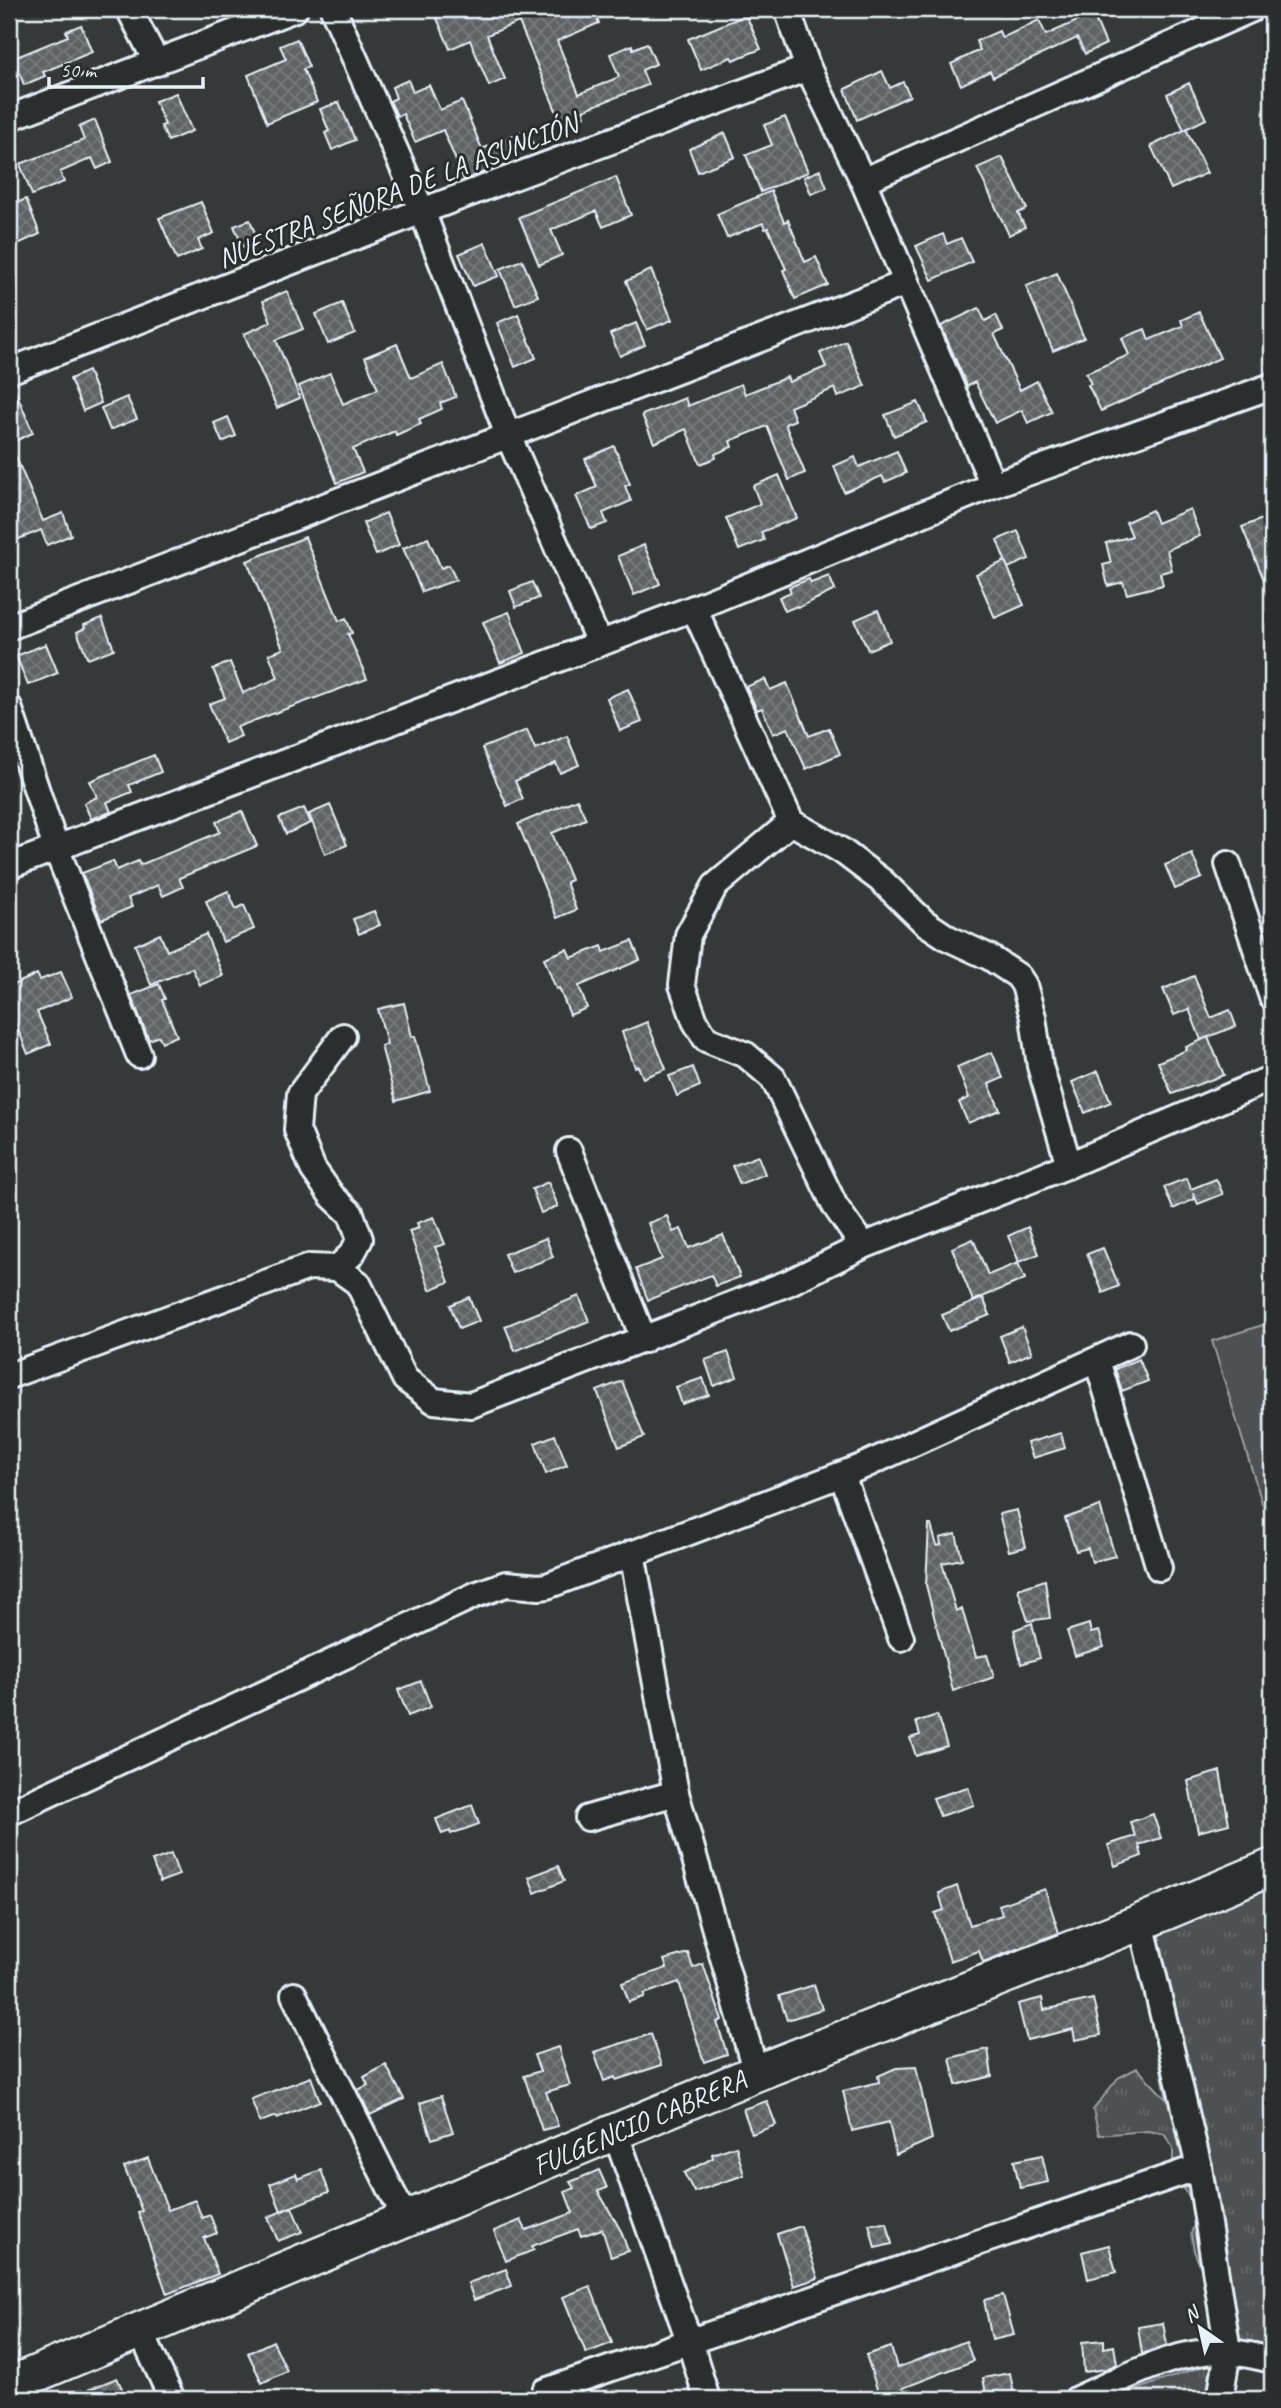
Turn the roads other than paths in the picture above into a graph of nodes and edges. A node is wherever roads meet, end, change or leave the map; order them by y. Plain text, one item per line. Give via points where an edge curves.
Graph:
1 (129, 9) edge
2 (295, 9) edge
3 (332, 9) edge
4 (787, 9) edge
5 (1252, 9) edge
6 (157, 63) junction
7 (808, 68) junction
8 (9, 118) edge
9 (863, 181) junction
10 (422, 211) junction
11 (905, 283) junction
12 (9, 371) edge
13 (1272, 386) edge
14 (508, 435) junction
15 (993, 485) junction
16 (694, 608) junction
17 (9, 627) edge
18 (599, 643) junction
19 (9, 707) edge
20 (792, 822) junction
21 (56, 848) junction
22 (1227, 864) dead end
23 (9, 866) edge
24 (1272, 997) edge
25 (343, 1036) dead end
26 (139, 1055) dead end
27 (1272, 1078) edge
28 (569, 1151) dead end
29 (1069, 1165) junction
30 (863, 1246) junction
31 (337, 1268) junction
32 (644, 1340) junction
33 (1130, 1343) dead end
34 (1097, 1360) junction
35 (9, 1376) edge
36 (842, 1475) junction
37 (632, 1553) junction
38 (1159, 1568) dead end
39 (901, 1638) dead end
40 (676, 1793) junction
41 (9, 1813) edge
42 (588, 1818) dead end
43 (1272, 1867) edge
44 (1141, 1922) junction
45 (294, 1995) dead end
46 (756, 2073) junction
47 (615, 2133) junction
48 (1199, 2167) junction
49 (405, 2218) junction
50 (140, 2330) junction
51 (690, 2343) junction
52 (1228, 2351) junction
53 (1272, 2360) edge
54 (9, 2385) edge
55 (545, 2391) dead end
56 (172, 2399) edge
57 (707, 2399) edge
58 (1077, 2399) edge
59 (1220, 2399) edge

1 - 6 street
2 - 6 street
3 - 10 street
4 - 7 street
5 - 9 street
6 - 8 street
7 - 9 street
7 - 10 street, NUESTRA SEÑORA DE LA ASUNCIÓN
9 - 11 street
10 - 12 street, NUESTRA SEÑORA DE LA ASUNCIÓN
10 - 14 street
11 - 14 street
11 - 15 street
13 - 15 street
14 - 17 street
14 - 18 street
15 - 16 street
16 - 18 street
16 - 20 street
18 - 21 street
19 - 21 street
20 - 29 street via 883,882 924,922 1018,976 1033,1017 1040,1066
20 - 30 street via 715,886 688,935 682,985 706,1039 746,1055 773,1078 835,1206
21 - 23 street
21 - 26 street
22 - 24 street
25 - 31 street via 300,1094 297,1130 313,1169 351,1214 360,1239
27 - 29 street
28 - 32 street
29 - 30 street
30 - 32 street via 788,1283
31 - 32 street via 358,1283 405,1379 434,1401 471,1405
31 - 35 street via 309,1267
33 - 34 street
34 - 36 street
34 - 38 street
36 - 37 street
36 - 39 street
37 - 40 street
37 - 41 street via 547,1586 506,1584 475,1595
40 - 42 street
40 - 46 street
43 - 44 main road, FULGENCIO CABRERA
44 - 46 main road, FULGENCIO CABRERA
44 - 48 street
45 - 49 street
46 - 47 main road, FULGENCIO CABRERA
47 - 49 main road, FULGENCIO CABRERA
47 - 51 street
48 - 51 street
48 - 52 street
49 - 50 main road, FULGENCIO CABRERA
50 - 54 main road, FULGENCIO CABRERA
50 - 56 street
51 - 55 street
51 - 57 street
52 - 53 street
52 - 58 street via 1191,2355 1140,2371
52 - 59 street

